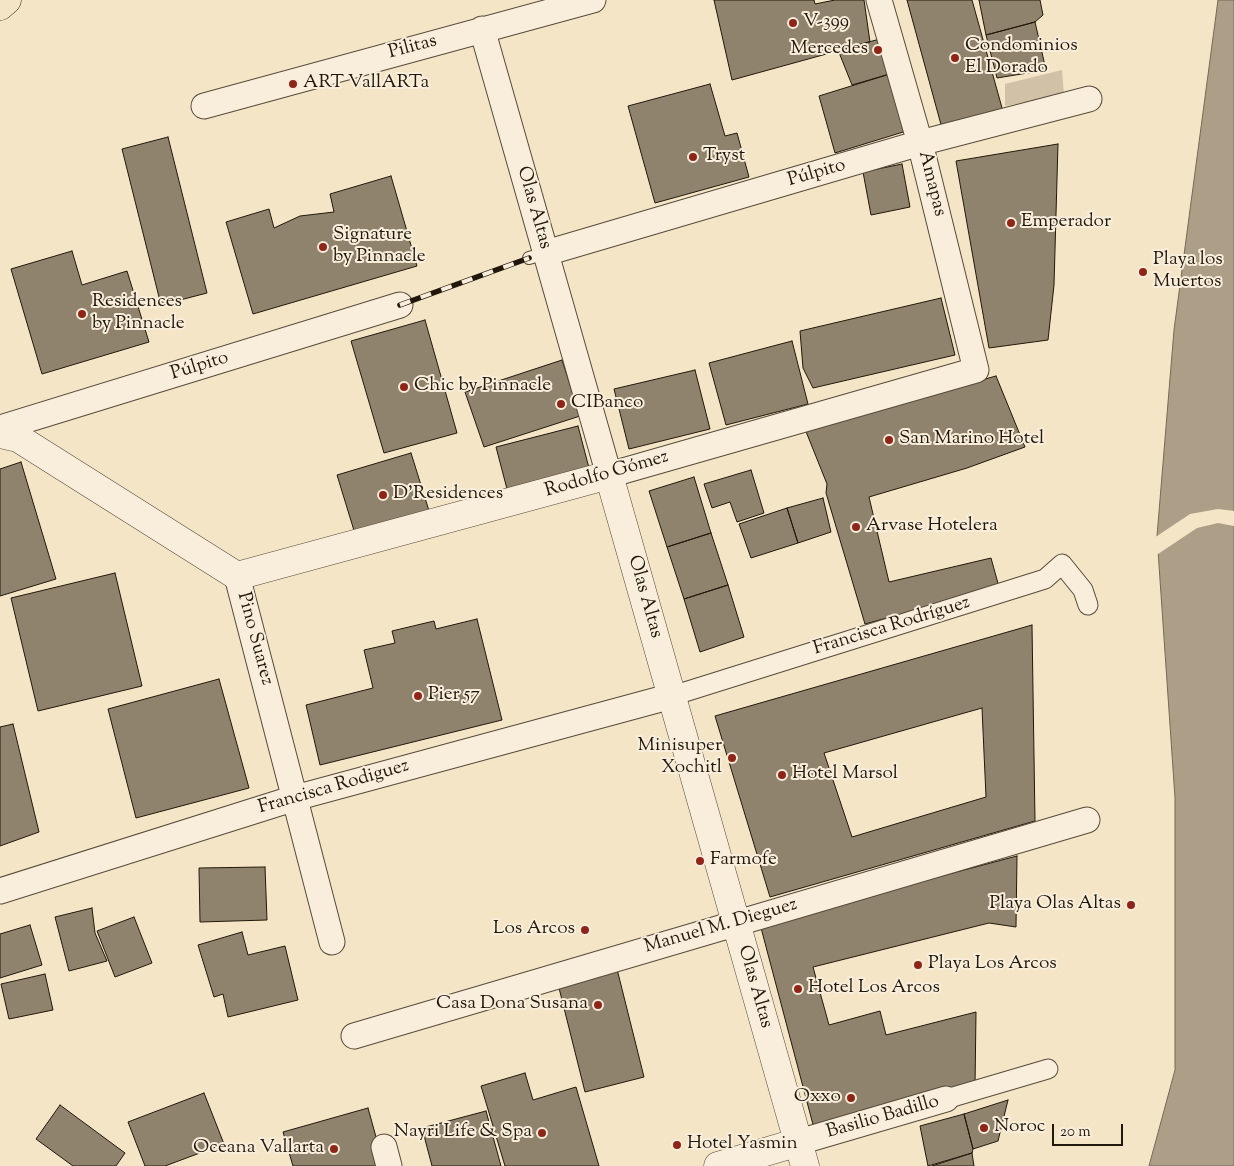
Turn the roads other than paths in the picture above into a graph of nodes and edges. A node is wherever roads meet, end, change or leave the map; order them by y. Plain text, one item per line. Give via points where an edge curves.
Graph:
1 (7, 0) edge
2 (593, 0) edge
3 (879, 0) edge
4 (0, 6) edge
5 (482, 29) junction
6 (1089, 99) dead end
7 (204, 106) dead end
8 (920, 143) junction
9 (537, 256) junction
10 (400, 306) dead end
11 (976, 370) joint
12 (0, 428) edge
13 (0, 434) edge
14 (609, 474) junction
15 (237, 576) junction
16 (1088, 605) dead end
17 (672, 696) junction
18 (295, 798) junction
19 (1087, 820) dead end
20 (0, 891) edge
21 (736, 922) junction
22 (332, 942) dead end
23 (354, 1036) dead end
24 (1048, 1069) dead end
25 (946, 1099) joint
26 (802, 1154) edge
27 (718, 1166) edge

1 - 4 main road
2 - 5 street, Pilitas
3 - 8 street, Amapas
5 - 7 street, Pilitas
5 - 9 street, Olas Altas
6 - 8 street, Púlpito
8 - 9 street, Púlpito
8 - 11 street, Amapas
9 - 14 street, Olas Altas
10 - 12 street, Púlpito
11 - 14 street, Rodolfo Gómez
13 - 15 street, Pino Suarez via 18,438
14 - 15 street, Rodolfo Gómez
14 - 17 street, Olas Altas
15 - 18 street, Pino Suarez
16 - 17 street, Francisca Rodríguez via 1083,590 1062,564 1045,579
17 - 18 street, Francisca Rodiguez
17 - 21 street, Olas Altas
18 - 20 street, Francisca Rodiguez
18 - 22 street, Pino Suarez
19 - 21 street, Manuel M. Dieguez
21 - 23 street, Manuel M. Dieguez
21 - 26 street, Olas Altas
24 - 25 street, Basilio Badillo
25 - 26 street, Basilio Badillo
26 - 27 street, Basilio Badillo

